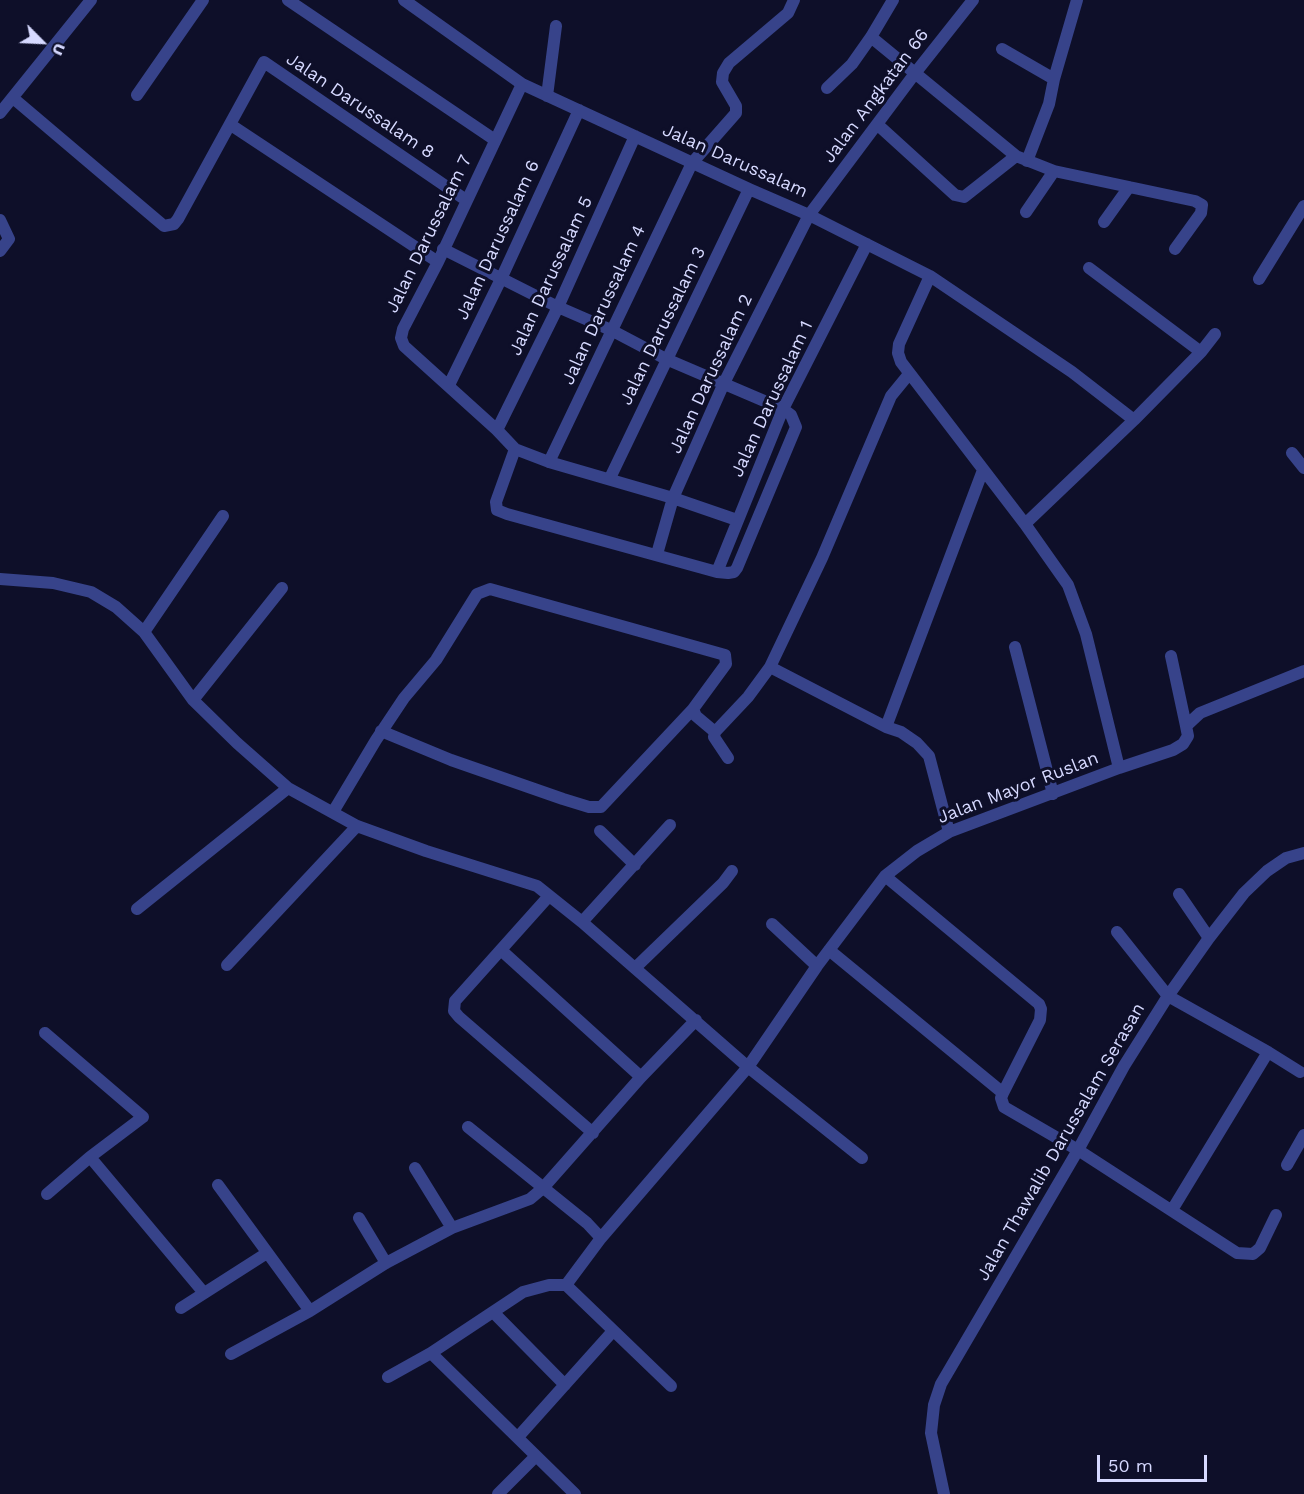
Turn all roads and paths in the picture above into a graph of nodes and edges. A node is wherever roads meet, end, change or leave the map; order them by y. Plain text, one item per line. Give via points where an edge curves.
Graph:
1 (91, 0) edge
2 (202, 0) edge
3 (288, 0) edge
4 (404, 0) edge
5 (794, 0) edge
6 (893, 0) edge
7 (973, 0) edge
8 (1077, 0) edge
9 (556, 26) dead end
10 (871, 37) junction
11 (1002, 49) dead end
12 (916, 72) junction
13 (1054, 80) junction
14 (522, 84) junction
15 (827, 88) dead end
16 (138, 95) dead end
17 (547, 96) junction
18 (13, 98) junction
19 (579, 110) junction
20 (0, 113) edge
21 (231, 125) junction
22 (878, 125) junction
23 (635, 136) junction
24 (495, 140) junction
25 (1021, 159) junction
26 (692, 163) junction
27 (1054, 171) junction
28 (1129, 188) junction
29 (749, 189) junction
30 (466, 200) junction
31 (1304, 206) edge
32 (1026, 212) dead end
33 (809, 214) junction
34 (0, 220) edge
35 (1104, 222) dead end
36 (867, 244) junction
37 (443, 249) junction
38 (1175, 249) dead end
39 (0, 251) edge
40 (438, 262) junction
41 (1089, 268) dead end
42 (930, 276) junction
43 (501, 279) junction
44 (1259, 279) dead end
45 (558, 307) junction
46 (611, 330) junction
47 (1215, 333) dead end
48 (1201, 352) junction
49 (666, 359) junction
50 (909, 374) junction
51 (724, 383) junction
52 (449, 385) junction
53 (783, 409) junction
54 (1134, 420) junction
55 (497, 430) junction
56 (515, 449) junction
57 (1292, 453) dead end
58 (549, 462) junction
59 (1304, 468) edge
60 (983, 470) junction
61 (610, 478) junction
62 (673, 498) junction
63 (223, 516) dead end
64 (737, 520) junction
65 (1024, 524) junction
66 (657, 554) junction
67 (717, 572) junction
68 (0, 579) edge
69 (282, 588) dead end
70 (144, 632) junction
71 (1015, 647) dead end
72 (1171, 656) dead end
73 (770, 667) junction
74 (1304, 670) edge
75 (193, 700) junction
76 (693, 709) junction
77 (1186, 726) junction
78 (886, 727) junction
79 (381, 731) junction
80 (715, 732) junction
81 (728, 758) dead end
82 (1119, 768) junction
83 (288, 788) junction
84 (1053, 794) junction
85 (333, 812) junction
86 (670, 825) dead end
87 (357, 826) junction
88 (600, 831) dead end
89 (949, 832) junction
90 (1304, 853) edge
91 (635, 865) junction
92 (732, 870) dead end
93 (885, 876) junction
94 (1179, 894) dead end
95 (549, 896) junction
96 (136, 909) dead end
97 (582, 922) junction
98 (772, 924) dead end
99 (1117, 932) dead end
100 (1209, 938) junction
101 (829, 950) junction
102 (502, 951) junction
103 (227, 965) dead end
104 (817, 966) junction
105 (635, 969) junction
106 (1168, 996) junction
107 (696, 1020) junction
108 (45, 1033) dead end
109 (1268, 1052) junction
110 (748, 1066) junction
111 (1300, 1072) dead end
112 (641, 1077) junction
113 (1003, 1093) junction
114 (468, 1127) dead end
115 (593, 1133) junction
116 (1304, 1135) edge
117 (1078, 1150) junction
118 (90, 1157) junction
119 (862, 1158) dead end
120 (1287, 1165) dead end
121 (415, 1168) dead end
122 (218, 1185) dead end
123 (543, 1188) junction
124 (47, 1194) dead end
125 (1172, 1210) junction
126 (1276, 1215) dead end
127 (359, 1218) dead end
128 (452, 1228) junction
129 (601, 1238) junction
130 (267, 1253) junction
131 (386, 1263) junction
132 (566, 1285) junction
133 (204, 1293) junction
134 (181, 1308) dead end
135 (309, 1311) junction
136 (493, 1312) junction
137 (613, 1331) junction
138 (431, 1353) junction
139 (231, 1354) dead end
140 (387, 1377) dead end
141 (565, 1386) junction
142 (671, 1386) dead end
143 (518, 1437) junction
144 (536, 1456) junction
145 (498, 1494) edge
146 (575, 1494) edge
147 (944, 1494) edge

1 - 18 street
2 - 16 street
3 - 24 street
4 - 14 street, Jalan Darussalam
5 - 26 street, Jalan Darussalam 4 via 788,13 729,63 722,82 736,113
6 - 10 street
7 - 12 street, Jalan Angkatan 66
8 - 13 street
9 - 17 street
10 - 12 street
10 - 15 street via 852,64
11 - 13 street
12 - 22 street, Jalan Angkatan 66
12 - 25 street
13 - 25 street via 1049,104
14 - 17 street, Jalan Darussalam
14 - 24 street, Jalan Darussalam 7
17 - 19 street, Jalan Darussalam
18 - 20 street
18 - 21 street via 164,226 174,224
19 - 23 street, Jalan Darussalam
19 - 43 street, Jalan Darussalam 6
21 - 30 street, Jalan Darussalam 8 via 264,62
21 - 40 street
22 - 25 street via 963,197
22 - 33 street, Jalan Angkatan 66
23 - 26 street, Jalan Darussalam
23 - 45 street, Jalan Darussalam 5
24 - 30 street, Jalan Darussalam 7
25 - 27 street
26 - 29 street, Jalan Darussalam
26 - 46 street, Jalan Darussalam 4
27 - 28 street
27 - 32 street
28 - 35 street
28 - 38 street via 1202,205 1201,213
29 - 33 street, Jalan Darussalam
29 - 49 street, Jalan Darussalam 3
30 - 37 street, Jalan Darussalam 7
31 - 44 street
33 - 36 street, Jalan Darussalam
33 - 51 street, Jalan Darussalam 2
34 - 39 street via 9,239
36 - 42 street, Jalan Darussalam
36 - 53 street, Jalan Darussalam 1
37 - 40 street, Jalan Darussalam 7
37 - 43 street
40 - 52 street, Jalan Darussalam 7 via 401,338 404,346
41 - 48 street
42 - 50 street via 899,344 898,354
42 - 54 street, Jalan Darussalam via 1072,372
43 - 45 street
43 - 52 street, Jalan Darussalam 6
45 - 46 street
45 - 55 street, Jalan Darussalam 5
46 - 49 street
46 - 58 street, Jalan Darussalam 4
47 - 48 street
48 - 54 street
49 - 51 street
49 - 61 street, Jalan Darussalam 3
50 - 60 street
50 - 73 street via 891,396 822,558
51 - 53 street
51 - 62 street, Jalan Darussalam 2
52 - 55 street, Jalan Darussalam 7
53 - 64 street, Jalan Darussalam 1
53 - 67 street via 795,420 795,432 737,568 734,572
54 - 65 street
55 - 56 street, Jalan Darussalam 7
56 - 58 street, Jalan Darussalam 7
56 - 66 street via 496,502 497,510
57 - 59 street
58 - 61 street, Jalan Darussalam 7
60 - 65 street
60 - 78 street
61 - 62 street, Jalan Darussalam 7
62 - 64 street, Jalan Darussalam 7
62 - 66 street, Jalan Darussalam 2
63 - 70 street
64 - 67 street, Jalan Darussalam 1
65 - 82 street via 1068,585 1078,609
66 - 67 street
68 - 70 street via 53,583 91,592 117,606
69 - 75 street
70 - 75 street
71 - 84 street
72 - 77 street
73 - 78 street
73 - 80 street
74 - 77 street, Jalan Mayor Ruslan via 1211,707
75 - 83 street
76 - 79 street via 601,807 552,795
76 - 79 street via 726,664 725,655 490,589 477,594 436,660
76 - 80 street
77 - 82 street, Jalan Mayor Ruslan via 1188,736 1183,744
78 - 89 street via 917,743 928,756
79 - 85 street
80 - 81 street via 714,737
82 - 84 street, Jalan Mayor Ruslan
83 - 85 street
83 - 96 street
84 - 89 street, Jalan Mayor Ruslan
85 - 87 street
86 - 91 street
87 - 95 street via 537,886
87 - 103 street
88 - 91 street
89 - 93 street, Jalan Mayor Ruslan
90 - 100 street, Jalan Thawalib Darussalam Serasan via 1286,858 1267,871
91 - 97 street
92 - 105 street
93 - 101 street, Jalan Mayor Ruslan
93 - 113 street via 1039,1004 1040,1020
94 - 100 street
95 - 97 street
95 - 102 street
97 - 105 street
98 - 104 street
99 - 106 street
100 - 106 street, Jalan Thawalib Darussalam Serasan
101 - 104 street, Jalan Mayor Ruslan
101 - 113 street
102 - 112 street
102 - 115 street via 455,1002 454,1011
104 - 110 street, Jalan Mayor Ruslan
105 - 107 street
106 - 109 street
106 - 117 street, Jalan Thawalib Darussalam Serasan
107 - 110 street
107 - 112 street
108 - 118 street via 143,1117
109 - 111 street
109 - 125 street
110 - 119 street
110 - 129 street, Jalan Mayor Ruslan
112 - 115 street
113 - 117 street via 1004,1107
114 - 123 street
115 - 123 street
116 - 120 street
117 - 125 street
117 - 147 street, Jalan Thawalib Darussalam Serasan via 941,1384 931,1433
118 - 124 street
118 - 133 street
121 - 128 street
122 - 130 street
123 - 128 street via 530,1198
123 - 129 street
125 - 126 street via 1246,1255 1260,1248
127 - 131 street
128 - 131 street
129 - 132 street, Jalan Mayor Ruslan
130 - 133 street
130 - 135 street
131 - 135 street
132 - 136 street via 523,1292
132 - 137 street
133 - 134 street
135 - 139 street
136 - 138 street
136 - 141 street
137 - 141 street
137 - 142 street
138 - 140 street
138 - 143 street
141 - 143 street
143 - 144 street
144 - 145 street
144 - 146 street

